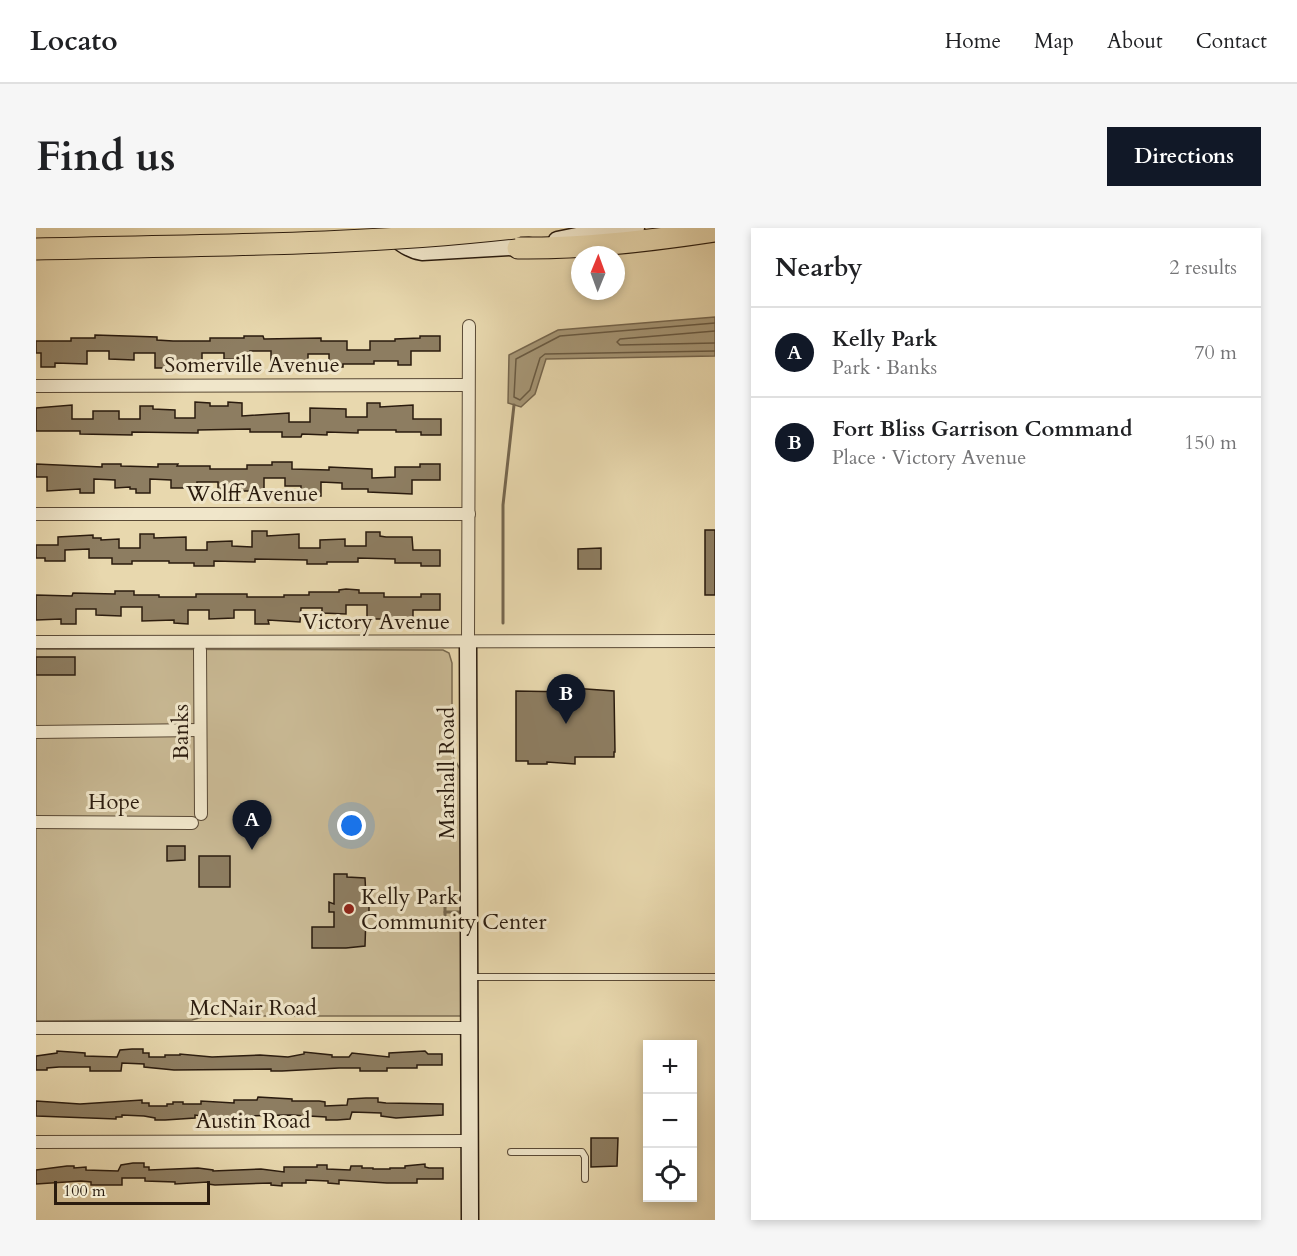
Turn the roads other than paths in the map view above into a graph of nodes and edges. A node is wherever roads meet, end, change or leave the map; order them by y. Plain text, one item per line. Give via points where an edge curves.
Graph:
1 (386, 228) edge
2 (636, 228) edge
3 (715, 231) edge
4 (516, 238) edge
5 (36, 243) edge
6 (144, 246) junction
7 (36, 249) edge
8 (469, 326) dead end
9 (468, 385) junction
10 (36, 386) edge
11 (36, 514) edge
12 (469, 514) junction
13 (36, 642) edge
14 (468, 642) junction
15 (715, 642) edge
16 (200, 650) dead end
17 (200, 730) junction
18 (36, 732) edge
19 (197, 818) joint
20 (36, 822) edge
21 (715, 976) edge
22 (469, 977) junction
23 (36, 1028) edge
24 (469, 1028) junction
25 (470, 1141) junction
26 (36, 1142) edge
27 (511, 1152) dead end
28 (585, 1179) dead end
29 (470, 1220) edge

1 - 4 street via 400,243 422,252
2 - 4 street
3 - 4 highway via 556,249
4 - 6 highway, bridge
5 - 6 highway, bridge
6 - 7 highway, bridge
8 - 9 street, Marshall Road
9 - 10 street, Somerville Avenue
9 - 12 street, Marshall Road
11 - 12 street, Wolff Avenue
12 - 14 street, Marshall Road
13 - 14 street, Victory Avenue
14 - 15 street, Victory Avenue
14 - 22 street, Marshall Road
16 - 17 street, Banks
17 - 18 street
17 - 19 street, Banks
19 - 20 street, Hope
21 - 22 lane
22 - 24 street, Marshall Road
23 - 24 street, McNair Road
24 - 25 street, Marshall Road
25 - 26 street, Austin Road
25 - 29 street, Marshall Road
27 - 28 lane via 582,1152

